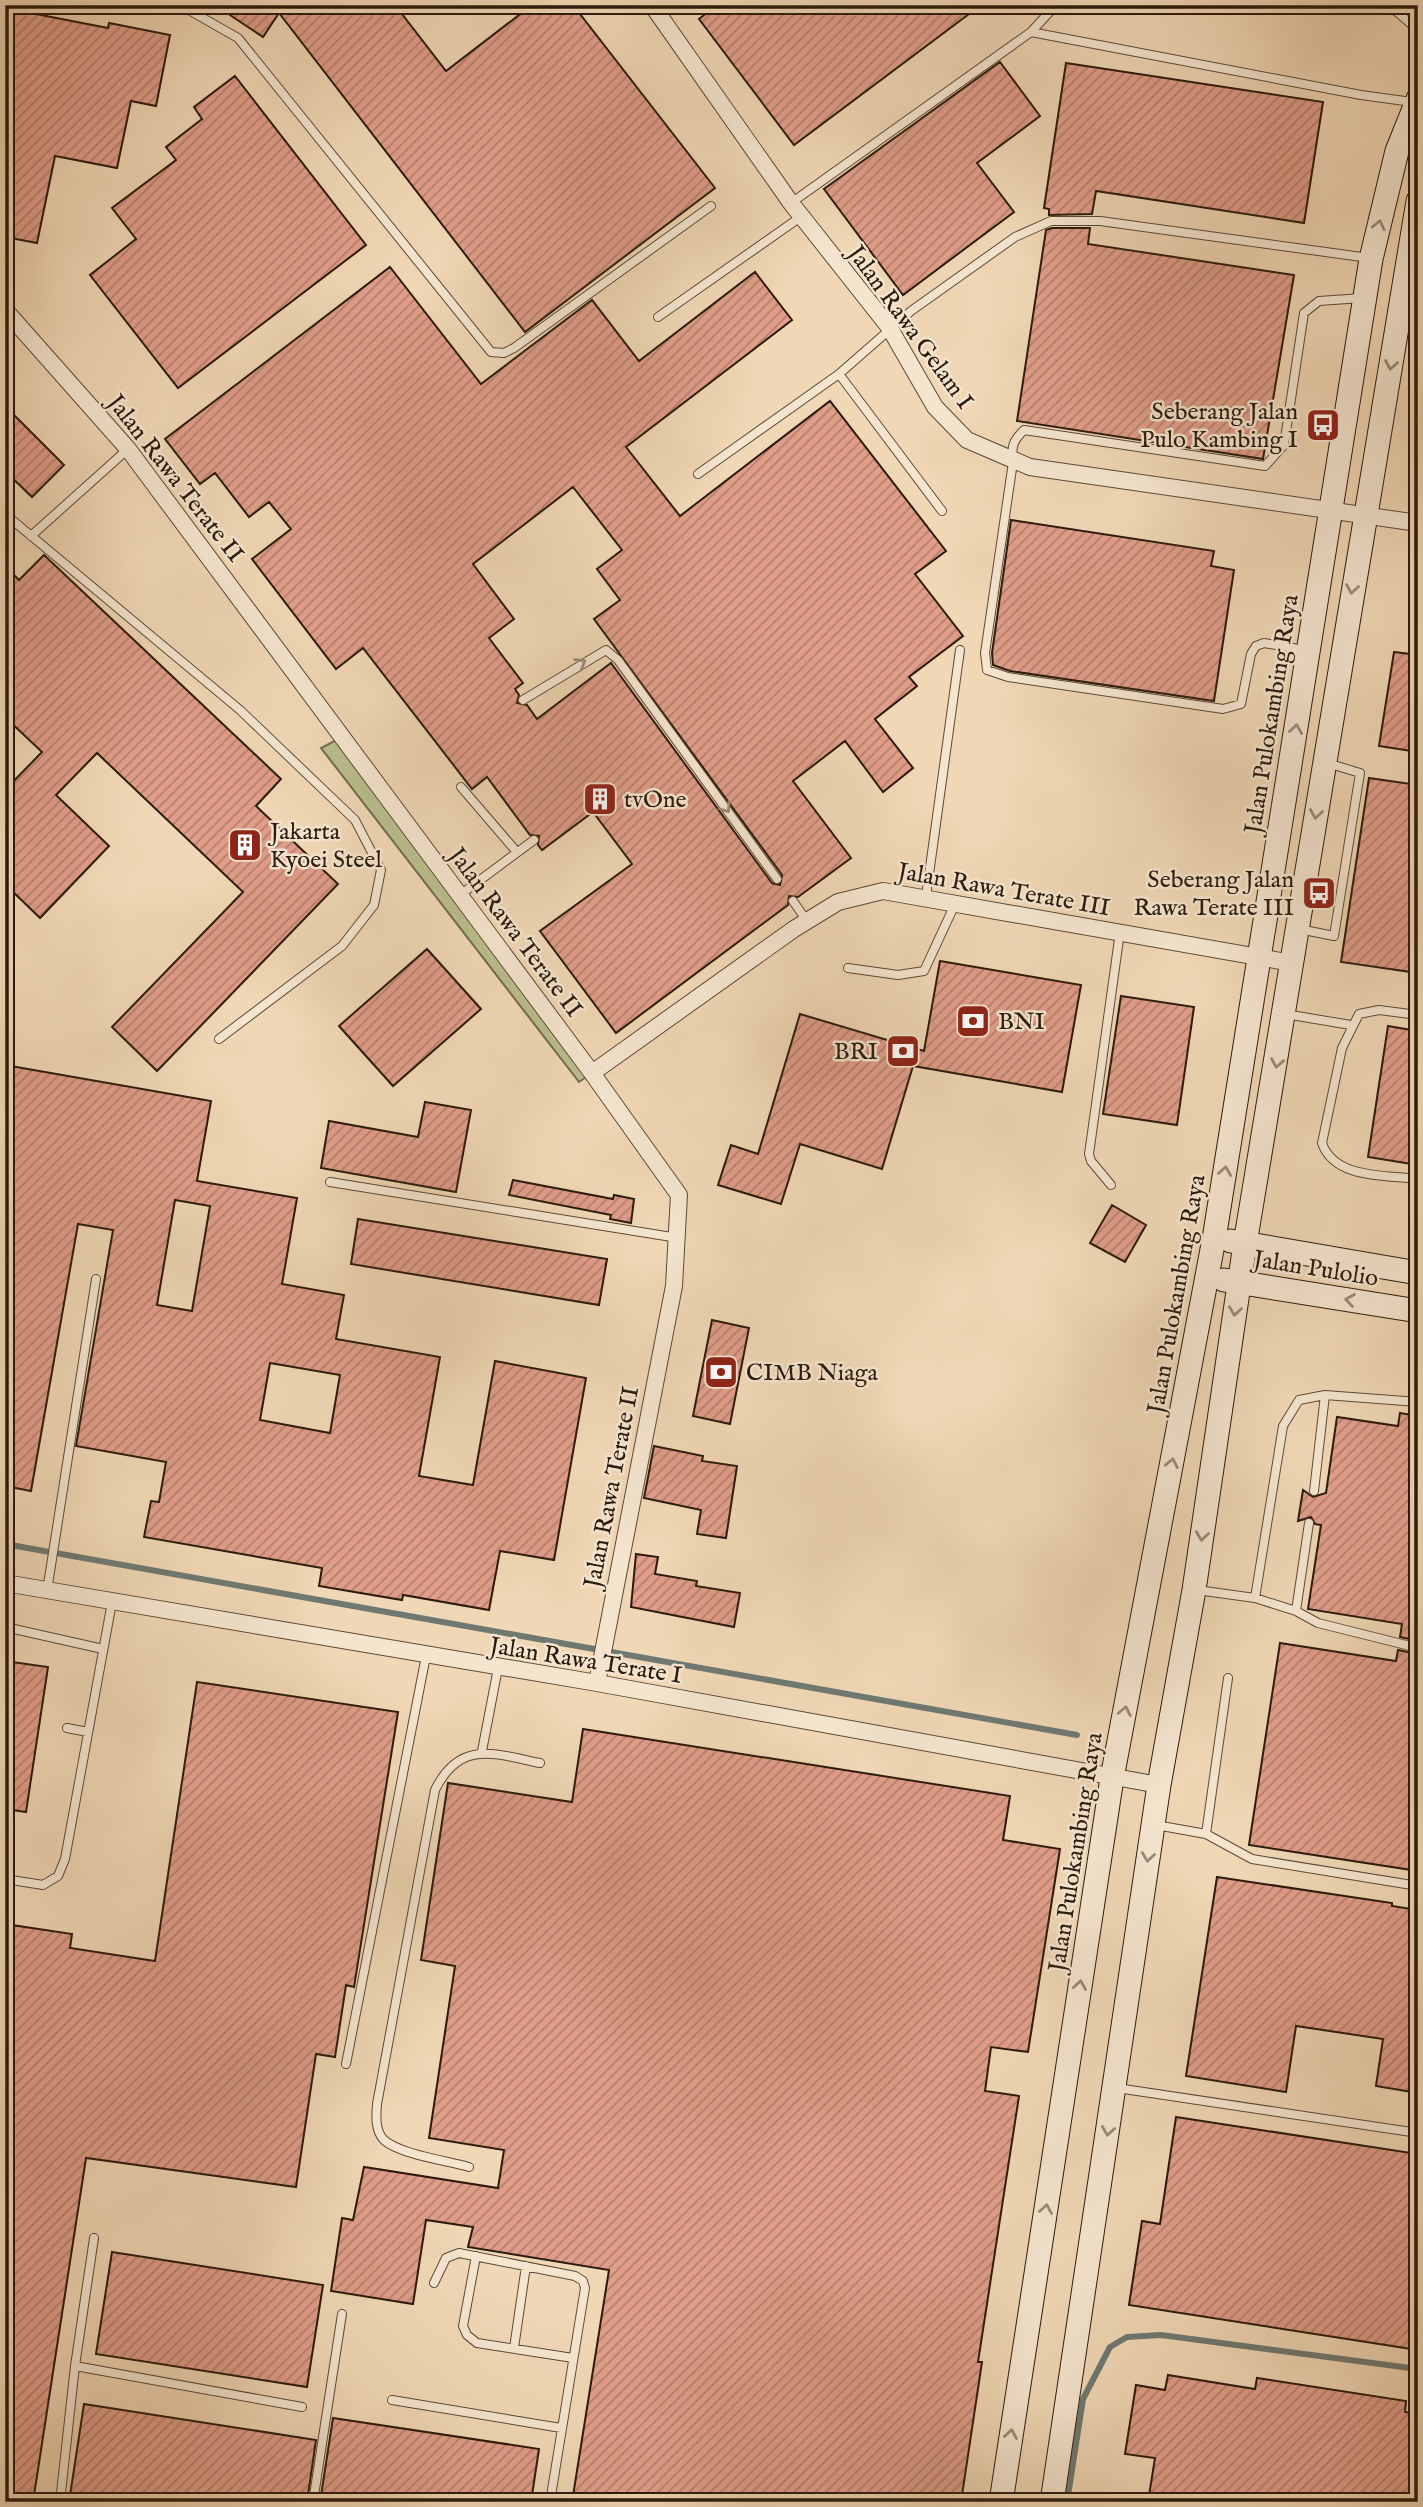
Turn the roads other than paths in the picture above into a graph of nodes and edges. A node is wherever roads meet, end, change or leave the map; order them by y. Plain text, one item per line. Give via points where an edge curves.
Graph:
1 (180, 5) edge
2 (652, 5) edge
3 (1056, 5) edge
4 (1389, 5) edge
5 (1418, 30) edge
6 (1031, 32) junction
7 (1417, 101) edge
8 (1418, 201) edge
9 (711, 206) dead end
10 (797, 210) junction
11 (1371, 259) junction
12 (1364, 298) junction
13 (5, 310) edge
14 (658, 317) dead end
15 (889, 327) junction
16 (839, 374) junction
17 (128, 449) junction
18 (1013, 462) junction
19 (698, 474) dead end
20 (1330, 509) junction
21 (942, 511) dead end
22 (5, 514) edge
23 (1364, 514) junction
24 (1418, 523) edge
25 (31, 536) junction
26 (960, 650) dead end
27 (1308, 650) junction
28 (523, 699) dead end
29 (1324, 762) junction
30 (461, 787) dead end
31 (534, 840) dead end
32 (516, 851) junction
33 (777, 879) dead end
34 (460, 895) junction
35 (926, 897) junction
36 (793, 901) dead end
37 (956, 902) junction
38 (807, 921) junction
39 (1297, 929) junction
40 (1120, 932) junction
41 (1259, 958) junction
42 (1292, 963) junction
43 (848, 968) dead end
44 (1285, 1013) junction
45 (1418, 1015) edge
46 (1351, 1025) junction
47 (219, 1039) dead end
48 (592, 1073) junction
49 (1418, 1179) edge
50 (330, 1182) dead end
51 (1111, 1185) dead end
52 (678, 1238) junction
53 (1214, 1239) junction
54 (1245, 1244) junction
55 (1418, 1273) edge
56 (1207, 1278) junction
57 (96, 1279) dead end
58 (1239, 1282) junction
59 (1418, 1311) edge
60 (1325, 1395) junction
61 (1418, 1402) edge
62 (1314, 1491) dead end
63 (1309, 1523) dead end
64 (5, 1583) edge
65 (1194, 1590) junction
66 (47, 1591) junction
67 (1255, 1598) junction
68 (112, 1602) junction
69 (1296, 1611) junction
70 (5, 1627) edge
71 (1418, 1648) edge
72 (103, 1649) junction
73 (426, 1656) junction
74 (498, 1668) junction
75 (1228, 1678) dead end
76 (597, 1683) junction
77 (67, 1728) dead end
78 (88, 1732) junction
79 (482, 1751) junction
80 (540, 1763) dead end
81 (1112, 1778) junction
82 (1159, 1785) junction
83 (1153, 1824) junction
84 (1206, 1834) junction
85 (5, 1879) edge
86 (1418, 1886) edge
87 (346, 2064) dead end
88 (1114, 2087) junction
89 (1418, 2133) edge
90 (468, 2166) dead end
91 (94, 2238) dead end
92 (476, 2256) junction
93 (526, 2266) junction
94 (434, 2283) dead end
95 (342, 2314) dead end
96 (514, 2348) junction
97 (573, 2358) junction
98 (75, 2366) junction
99 (392, 2400) dead end
100 (302, 2407) dead end
101 (561, 2428) junction
102 (1056, 2499) edge
103 (1081, 2501) edge
104 (60, 2502) edge
105 (313, 2502) edge
106 (550, 2502) edge
107 (1001, 2502) edge

1 - 9 lane via 238,38 491,352 514,348
2 - 10 street, Jalan Rawa Gelam I
3 - 6 lane
4 - 5 lane
6 - 7 lane via 1348,93
6 - 10 lane
11 -> 7 street, Jalan Pulokambing Raya via 1397,151
8 -> 23 street via 1407,293
10 - 14 lane
10 - 15 street, Jalan Rawa Gelam I
11 - 12 street, Jalan Pulokambing Raya
11 - 15 lane via 1100,222 1051,221 1015,237
12 - 18 lane via 1319,301 1304,313 1284,445 1265,466 1024,430 1014,440
12 - 20 street, Jalan Pulokambing Raya
13 - 17 street, Jalan Rawa Terate II
15 - 16 lane via 871,349
15 - 18 street, Jalan Rawa Gelam I via 935,407 968,440
16 - 19 lane
16 - 21 lane
17 - 25 lane
17 - 34 street, Jalan Rawa Terate II
18 - 20 street, Jalan Rawa Gelam I
18 - 27 lane via 985,653 987,670 1223,709 1241,704 1256,646 1265,643
20 - 23 street, Jalan Rawa Gelam I
20 - 27 street, Jalan Pulokambing Raya
22 - 25 lane
23 - 24 street, Jalan Rawa Gelam I
23 -> 29 street
25 - 47 lane via 249,719 355,820 381,870 374,905 342,946
26 - 35 lane
41 -> 27 street, Jalan Pulokambing Raya
28 -> 33 lane via 606,650 618,660
29 -> 39 street
29 - 39 lane via 1360,773 1334,936
30 - 32 lane
31 - 32 lane
32 - 34 lane
34 - 48 street, Jalan Rawa Terate II
35 - 37 street, Jalan Rawa Terate III
35 - 38 street, Jalan Rawa Terate III via 883,891 858,896
36 - 38 lane
37 - 40 street, Jalan Rawa Terate III
37 - 43 lane via 924,971 898,975
38 - 48 street, Jalan Rawa Terate III
39 - 42 street
40 - 41 street, Jalan Rawa Terate III
40 - 51 lane via 1089,1154
41 - 42 street, Jalan Rawa Terate III
53 -> 41 street, Jalan Pulokambing Raya
42 - 44 street
44 - 46 lane
44 -> 54 street
45 - 46 lane via 1379,1010 1359,1014
46 - 49 lane via 1322,1143 1325,1152 1349,1170
48 - 52 street, Jalan Rawa Terate II via 679,1195
50 - 52 lane
52 - 76 street, Jalan Rawa Terate II via 674,1286
53 - 54 street, Jalan Pulolio
53 - 56 street, Jalan Pulokambing Raya
54 - 55 street, Jalan Pulolio
54 - 58 street
56 - 58 street, Jalan Pulolio
81 -> 56 street, Jalan Pulokambing Raya
57 - 66 lane
59 -> 58 street, Jalan Pulolio
58 -> 65 street
60 - 61 lane
60 - 62 lane
60 - 67 lane via 1300,1400 1283,1426
63 - 69 lane
64 - 66 street, Jalan Rawa Terate I
65 - 67 lane
65 - 82 street
66 - 68 street, Jalan Rawa Terate I
67 - 69 lane
68 - 72 lane
68 - 73 street, Jalan Rawa Terate I
69 - 71 lane via 1318,1623
70 - 72 lane
72 - 78 lane
73 - 74 street, Jalan Rawa Terate I
73 - 87 lane
74 - 76 street, Jalan Rawa Terate I
74 - 79 lane
75 - 84 lane
76 - 81 street, Jalan Rawa Terate I
77 - 78 lane
78 - 85 lane via 71,1835 58,1876 43,1885
79 - 80 lane
79 - 90 lane via 454,1765 442,1775 435,1790 376,2114 384,2140 401,2149
81 - 82 street, Jalan Rawa Terate I
107 -> 81 street, Jalan Pulokambing Raya
82 - 83 street
83 - 84 lane
83 -> 88 street
84 - 86 lane via 1252,1859
88 - 89 lane
88 -> 102 street
91 - 98 lane
92 - 93 lane
92 - 94 lane via 459,2253 446,2258
92 - 96 lane via 463,2326 477,2343
93 - 96 lane
93 - 97 lane via 583,2281
95 - 105 lane
96 - 97 lane
97 - 101 lane
98 - 100 lane
98 - 104 lane
99 - 101 lane
101 - 106 lane
102 - 103 lane

